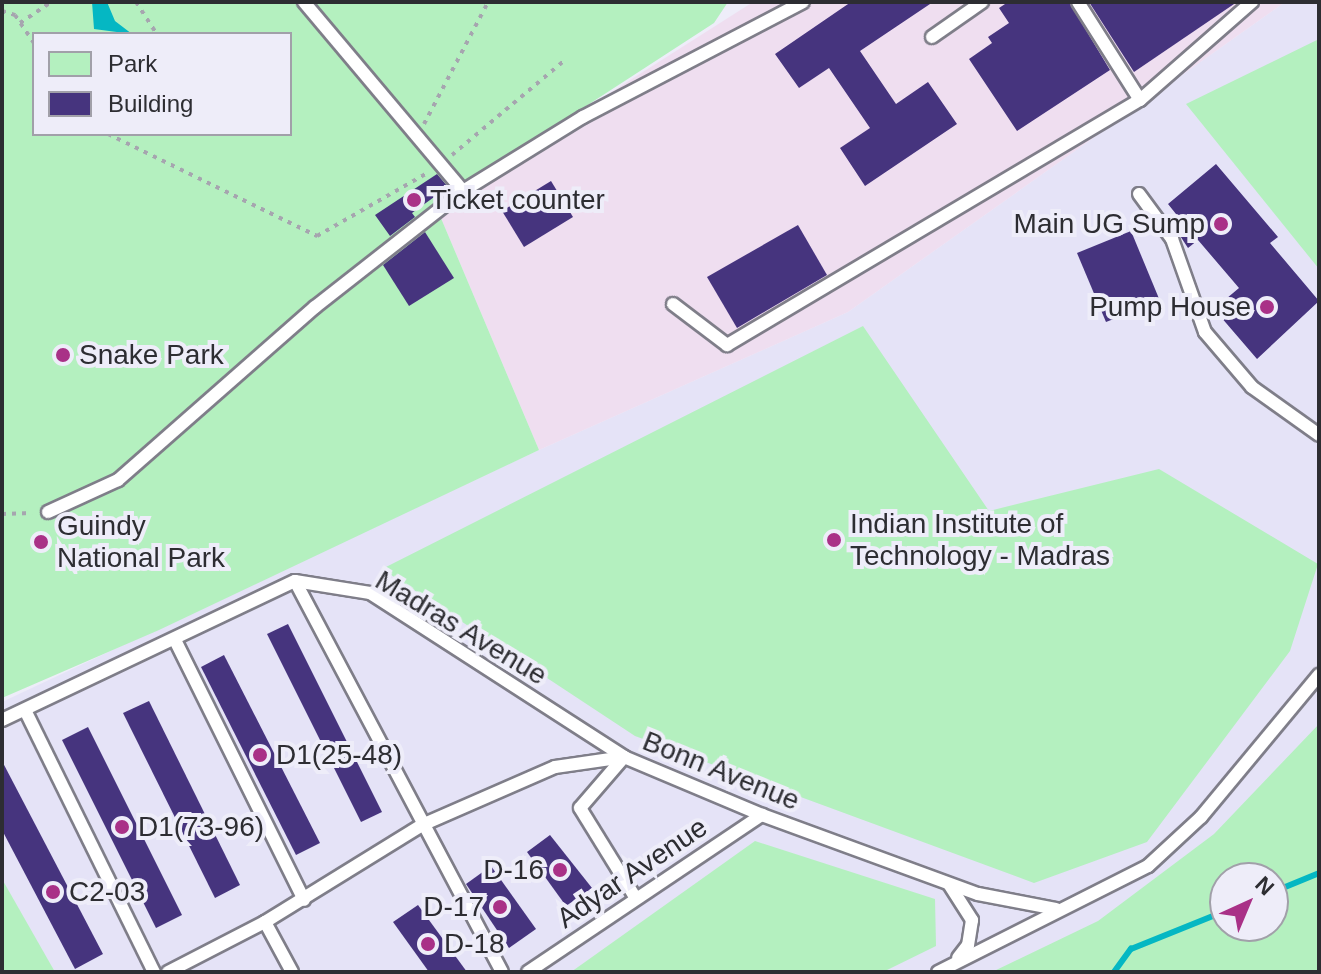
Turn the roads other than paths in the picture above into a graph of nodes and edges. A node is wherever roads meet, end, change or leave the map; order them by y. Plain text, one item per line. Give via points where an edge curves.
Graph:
1 (304, 2) edge
2 (803, 2) edge
3 (982, 2) edge
4 (1078, 2) edge
5 (1252, 2) edge
6 (932, 37) dead end
7 (1140, 100) junction
8 (463, 191) junction
9 (1139, 194) dead end
10 (673, 304) dead end
11 (1319, 435) edge
12 (48, 512) road end
13 (295, 581) junction
14 (175, 640) junction
15 (1319, 675) edge
16 (25, 710) junction
17 (2, 720) edge
18 (624, 757) junction
19 (762, 815) junction
20 (422, 825) junction
21 (947, 882) junction
22 (635, 897) junction
23 (304, 900) junction
24 (1056, 909) junction
25 (265, 922) junction
26 (952, 965) junction
27 (154, 972) edge
28 (168, 972) edge
29 (292, 972) edge
30 (502, 972) edge
31 (528, 972) edge
32 (938, 972) edge

1 - 8 lane
2 - 8 lane via 583,117
3 - 6 lane
4 - 7 lane
5 - 7 lane
7 - 10 lane via 727,345
8 - 12 lane via 315,307 118,480
9 - 11 lane via 1172,239 1205,332 1252,387
13 - 14 lane
13 - 18 lane, Madras Avenue via 370,593
13 - 20 lane
14 - 16 lane
14 - 23 lane
15 - 24 lane via 1201,817 1148,866 1080,905
16 - 17 lane
16 - 27 lane
18 - 19 lane, Bonn Avenue
18 - 20 lane, Bonn Avenue via 555,767
18 - 22 lane via 580,808
19 - 21 lane, Bonn Avenue
19 - 22 lane, Adyar Avenue
20 - 23 lane, Bonn Avenue
20 - 30 lane
21 - 24 lane, Bonn Avenue
21 - 26 lane via 972,920 968,945
22 - 31 lane, Adyar Avenue
23 - 25 lane, Bonn Avenue
24 - 26 lane
25 - 28 lane, Bonn Avenue
25 - 29 lane
26 - 32 lane

